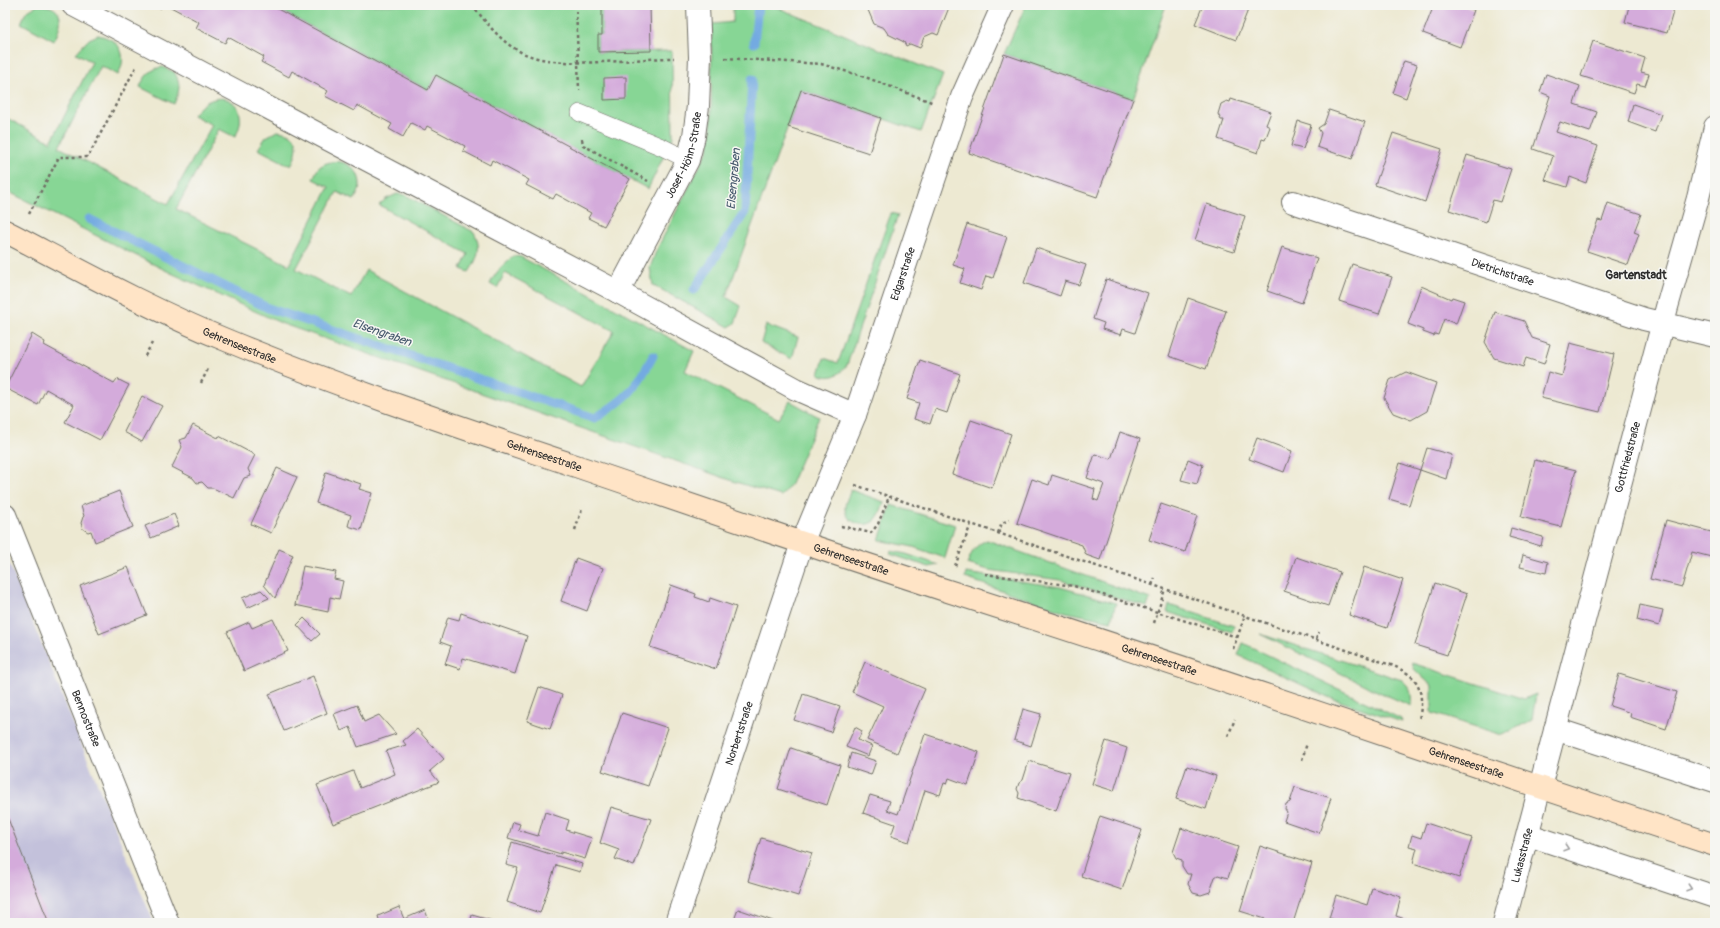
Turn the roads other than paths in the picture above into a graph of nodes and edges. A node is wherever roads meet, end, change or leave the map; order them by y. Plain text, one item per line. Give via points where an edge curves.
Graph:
1 (73, 5) edge
2 (698, 5) edge
3 (1003, 5) edge
4 (580, 113) dead end
5 (1715, 127) edge
6 (688, 160) junction
7 (1293, 202) dead end
8 (5, 231) edge
9 (618, 292) junction
10 (1663, 324) junction
11 (1715, 336) edge
12 (854, 415) junction
13 (5, 514) edge
14 (802, 543) junction
15 (1555, 729) junction
16 (1715, 781) edge
17 (1539, 787) junction
18 (1529, 836) junction
19 (1715, 845) edge
20 (1715, 897) edge
21 (168, 923) edge
22 (676, 923) edge
23 (1504, 923) edge

1 - 9 street
2 - 6 street, Josef-Höhn-Straße via 698,106
3 - 12 street, Edgarstraße via 962,97
4 - 6 lane
5 - 10 street, Gottfriedstraße
6 - 9 street, Josef-Höhn-Straße
7 - 10 street, Dietrichstraße
8 - 14 main road, Gehrenseestraße via 121,292 222,339 315,376
9 - 12 street via 796,389
10 - 11 street, Dietrichstraße
10 - 15 street, Gottfriedstraße
12 - 14 street, Edgarstraße
13 - 21 street, Bennostraße
14 - 17 main road, Gehrenseestraße via 1156,658
14 - 22 street, Norbertstraße
15 - 16 street
15 - 17 street, Gottfriedstraße
17 - 18 street, Lukasstraße
17 - 19 main road, Gehrenseestraße
18 -> 20 street
18 - 23 street, Lukasstraße

